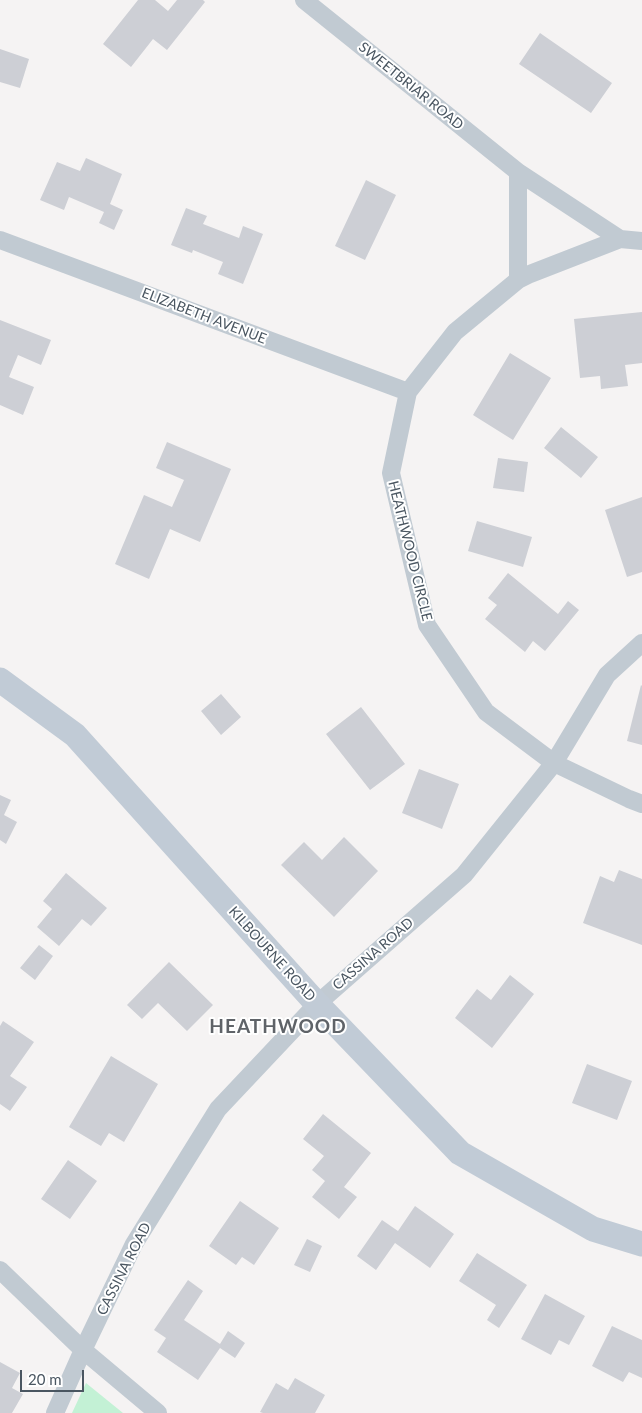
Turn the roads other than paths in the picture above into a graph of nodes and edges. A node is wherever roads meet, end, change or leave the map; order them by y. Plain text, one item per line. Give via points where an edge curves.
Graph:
1 (304, 0) edge
2 (518, 172) junction
3 (620, 239) junction
4 (0, 240) edge
5 (642, 241) edge
6 (518, 280) junction
7 (408, 392) junction
8 (642, 643) edge
9 (0, 680) edge
10 (554, 763) junction
11 (642, 804) edge
12 (317, 1004) junction
13 (642, 1244) edge
14 (0, 1270) edge
15 (83, 1350) junction
16 (55, 1413) edge
17 (158, 1413) edge

1 - 2 street, SWEETBRIAR ROAD
2 - 3 street, SWEETBRIAR ROAD
2 - 6 street
3 - 5 street, HEATHWOOD CIRCLE
3 - 6 street, HEATHWOOD CIRCLE
4 - 7 street, ELIZABETH AVENUE
6 - 7 street, HEATHWOOD CIRCLE via 454,332
7 - 10 street, HEATHWOOD CIRCLE via 391,473 427,625 486,712
8 - 10 street, CASSINA ROAD via 606,675
9 - 12 street, KILBOURNE ROAD via 75,735
10 - 11 street, HEATHWOOD CIRCLE
10 - 12 street, CASSINA ROAD via 464,875
12 - 13 street, KILBOURNE ROAD via 460,1153 593,1229
12 - 15 street, CASSINA ROAD via 218,1109 134,1244
14 - 15 street
15 - 16 street, CASSINA ROAD
15 - 17 street

